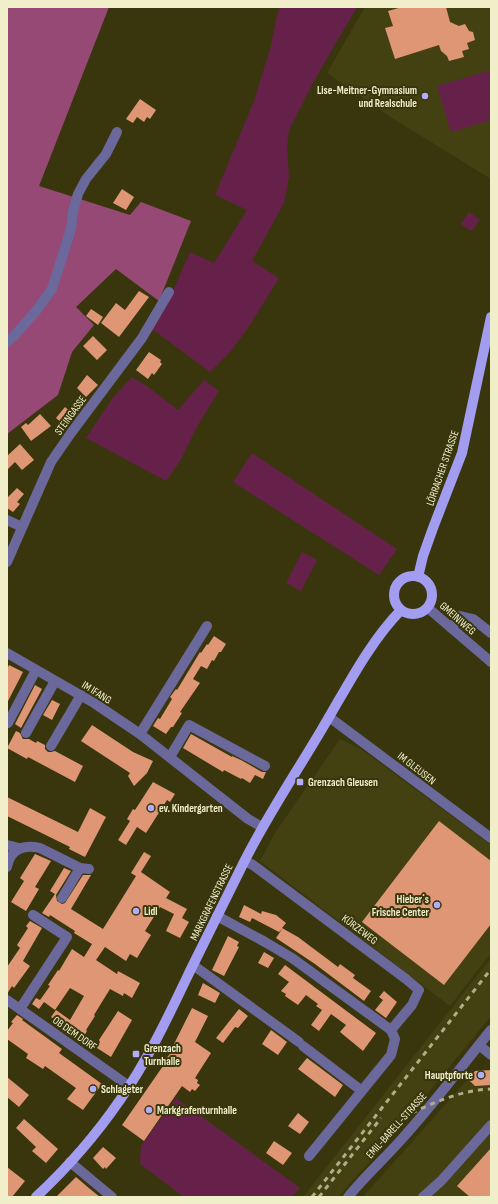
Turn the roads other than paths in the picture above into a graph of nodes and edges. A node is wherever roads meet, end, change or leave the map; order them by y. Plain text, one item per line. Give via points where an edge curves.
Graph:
1 (117, 132) dead end
2 (169, 292) dead end
3 (491, 317) edge
4 (7, 342) edge
5 (7, 520) edge
6 (22, 527) junction
7 (7, 562) edge
8 (418, 577) junction
9 (428, 608) junction
10 (401, 610) junction
11 (207, 626) dead end
12 (451, 628) junction
13 (491, 633) edge
14 (7, 653) edge
15 (491, 662) edge
16 (36, 670) junction
17 (55, 681) junction
18 (80, 695) junction
19 (329, 717) junction
20 (8, 723) dead end
21 (26, 733) dead end
22 (140, 734) junction
23 (51, 746) dead end
24 (170, 757) junction
25 (265, 766) dead end
26 (262, 827) junction
27 (491, 838) edge
28 (7, 845) edge
29 (19, 848) junction
30 (245, 861) junction
31 (7, 867) edge
32 (62, 898) dead end
33 (33, 915) dead end
34 (218, 916) junction
35 (193, 965) junction
36 (7, 1000) edge
37 (20, 1009) junction
38 (391, 1030) junction
39 (491, 1031) edge
40 (479, 1045) junction
41 (491, 1055) edge
42 (130, 1086) junction
43 (362, 1091) junction
44 (491, 1124) edge
45 (309, 1156) dead end
46 (70, 1162) junction
47 (36, 1197) edge
48 (112, 1197) edge
49 (348, 1197) edge
50 (423, 1197) edge

1 - 4 street via 106,154 78,194 71,229 52,289 32,316
2 - 6 street, STEINGASSE via 142,338 51,462
3 - 8 main road, LÖRRACHER STRASSE via 462,453 423,556
5 - 6 street
6 - 7 street, STEINGASSE
8 - 9 main road via 426,582 431,590 432,599
8 - 10 main road via 407,578 398,584 394,595
9 - 10 main road via 418,614
9 - 12 street, GMEINIWEG
10 - 19 main road, MARKGRAFENSTRASSE via 374,642
11 - 22 street
12 - 13 street via 460,616 473,619
12 - 15 street, GMEINIWEG
14 - 16 street, IM IFANG
16 - 17 street, IM IFANG
16 - 20 street
17 - 18 street, IM IFANG
17 - 21 street
18 - 22 street, IM IFANG
18 - 23 street
19 - 26 main road, MARKGRAFENSTRASSE
19 - 27 street, IM GLEUSEN
22 - 24 street, IM IFANG
24 - 25 street via 189,725
24 - 26 street, IM IFANG via 248,820
26 - 30 main road, MARKGRAFENSTRASSE
28 - 29 street
29 - 31 street
29 - 32 street via 40,848 84,868
30 - 34 main road, MARKGRAFENSTRASSE
30 - 38 street, KÜRZEWEG via 354,939 419,990 412,1005
33 - 37 street via 67,936
34 - 35 main road, MARKGRAFENSTRASSE
34 - 38 street via 287,955
35 - 42 main road, MARKGRAFENSTRASSE via 162,1030
35 - 43 street
36 - 37 street, OB DEM DORF
37 - 42 street, OB DEM DORF
38 - 43 street via 395,1039 391,1055
39 - 40 street, EMIL-BARELL-STRASSE
40 - 41 street
40 - 49 street, EMIL-BARELL-STRASSE via 400,1141
42 - 46 main road, MARKGRAFENSTRASSE via 102,1125
43 - 45 street
44 - 50 street via 441,1181
46 - 47 main road, MARKGRAFENSTRASSE
46 - 48 street

